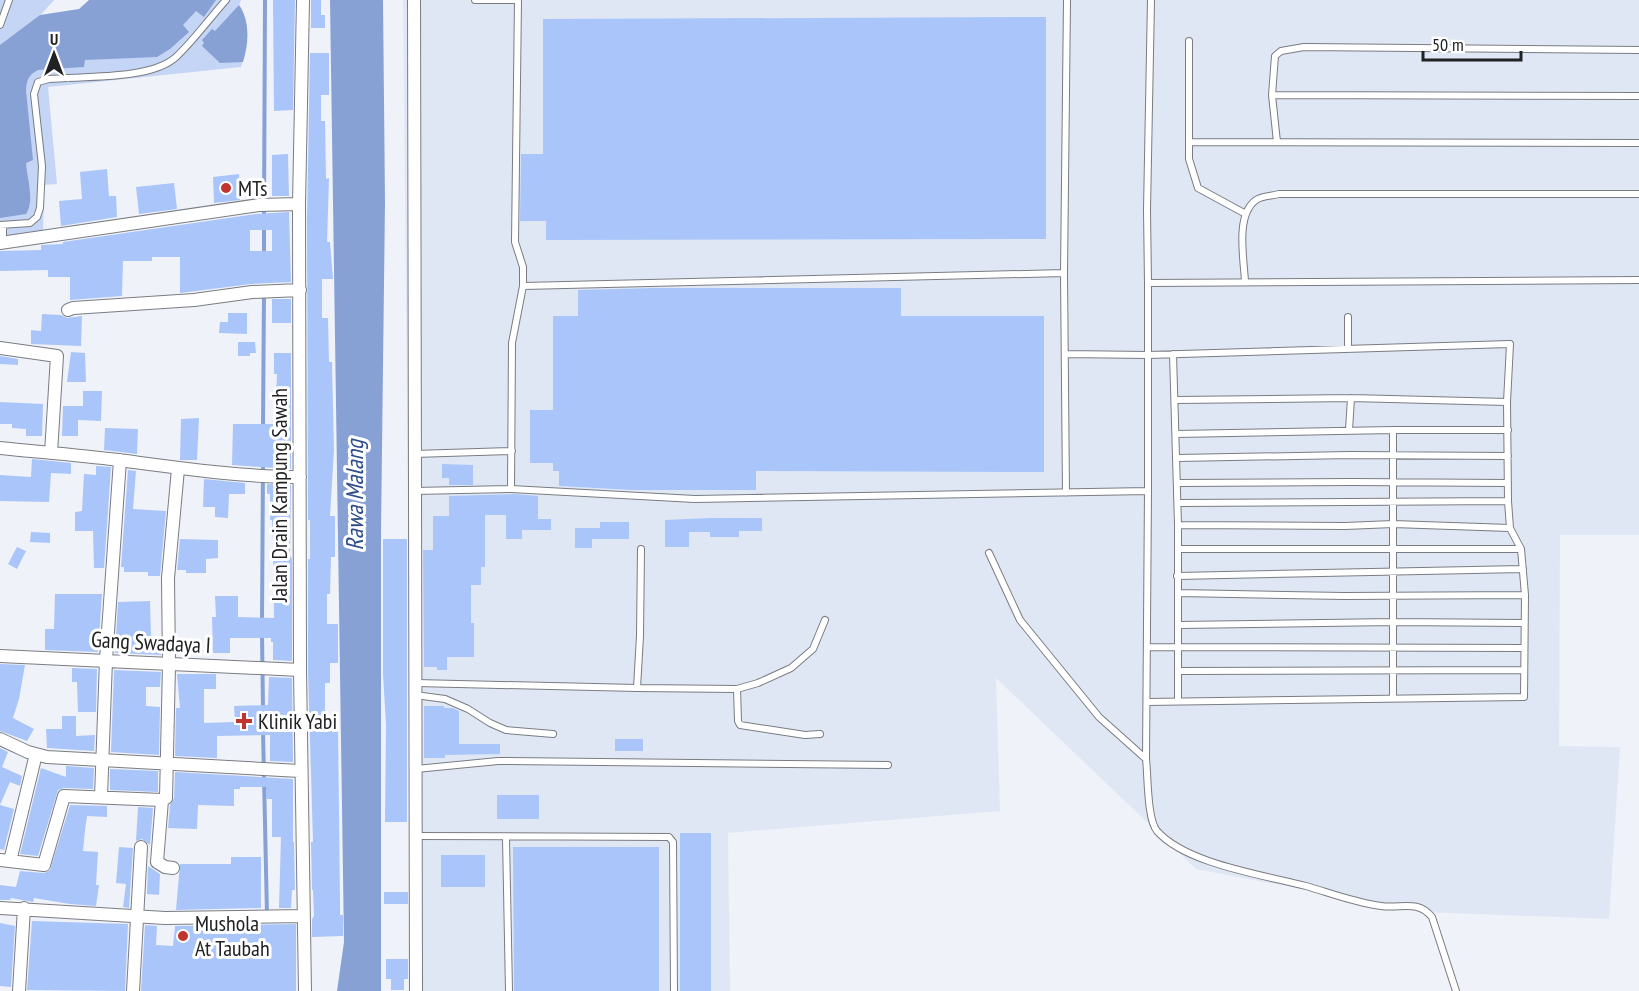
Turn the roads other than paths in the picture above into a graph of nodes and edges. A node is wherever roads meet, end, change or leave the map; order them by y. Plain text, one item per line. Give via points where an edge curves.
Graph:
1 (9, 0) edge
2 (226, 0) edge
3 (303, 0) edge
4 (414, 0) edge
5 (475, 0) edge
6 (518, 0) edge
7 (1067, 0) edge
8 (1151, 0) edge
9 (0, 25) edge
10 (1189, 41) dead end
11 (1639, 50) edge
12 (1272, 95) junction
13 (1639, 96) edge
14 (1189, 142) junction
15 (1276, 142) junction
16 (1639, 143) edge
17 (1639, 194) edge
18 (299, 204) junction
19 (1244, 213) junction
20 (1, 225) edge
21 (1, 242) edge
22 (1064, 273) junction
23 (1639, 280) edge
24 (1245, 282) junction
25 (1148, 283) junction
26 (523, 286) junction
27 (300, 290) junction
28 (68, 310) dead end
29 (1348, 317) dead end
30 (0, 348) edge
31 (1348, 350) junction
32 (1065, 354) junction
33 (1173, 354) junction
34 (1148, 355) junction
35 (1350, 398) junction
36 (1175, 400) junction
37 (1507, 402) junction
38 (1349, 430) junction
39 (1393, 430) junction
40 (1508, 430) junction
41 (1176, 434) junction
42 (0, 448) edge
43 (512, 451) junction
44 (51, 453) junction
45 (414, 454) junction
46 (1393, 455) junction
47 (1508, 456) junction
48 (1177, 458) junction
49 (120, 460) junction
50 (178, 469) junction
51 (300, 477) junction
52 (1393, 482) junction
53 (1178, 483) junction
54 (1508, 483) junction
55 (511, 489) junction
56 (414, 491) junction
57 (1148, 491) junction
58 (1066, 492) junction
59 (1508, 501) junction
60 (1178, 503) junction
61 (1393, 503) junction
62 (1393, 524) junction
63 (1178, 525) junction
64 (1510, 528) junction
65 (1393, 548) junction
66 (641, 549) dead end
67 (1178, 549) junction
68 (1521, 549) junction
69 (989, 553) dead end
70 (1523, 569) junction
71 (1393, 573) junction
72 (1178, 576) junction
73 (1179, 593) junction
74 (1393, 594) junction
75 (1525, 595) junction
76 (825, 620) dead end
77 (1393, 622) junction
78 (1524, 623) junction
79 (1179, 625) junction
80 (1147, 648) junction
81 (1179, 648) junction
82 (1393, 648) junction
83 (1524, 648) junction
84 (0, 656) edge
85 (106, 660) junction
86 (169, 664) junction
87 (300, 670) junction
88 (1524, 670) junction
89 (1393, 671) junction
90 (1178, 672) junction
91 (637, 688) junction
92 (415, 689) junction
93 (737, 689) junction
94 (1393, 698) junction
95 (1178, 701) junction
96 (1146, 702) junction
97 (553, 734) dead end
98 (820, 734) dead end
99 (0, 739) edge
100 (36, 754) junction
101 (1146, 759) junction
102 (101, 760) junction
103 (168, 764) junction
104 (888, 765) dead end
105 (415, 769) junction
106 (300, 771) junction
107 (101, 797) junction
108 (165, 798) junction
109 (415, 836) junction
110 (506, 838) junction
111 (141, 847) dead end
112 (5, 860) edge
113 (173, 868) dead end
114 (0, 908) edge
115 (24, 908) junction
116 (136, 916) junction
117 (304, 916) junction
118 (19, 991) edge
119 (134, 991) edge
120 (305, 991) edge
121 (416, 991) edge
122 (509, 991) edge
123 (674, 991) edge
124 (1456, 991) edge

1 - 9 lane
2 - 20 lane via 176,58 159,69 38,82 34,94 42,166 40,208 30,223
3 - 18 street, Jalan Drain Kampung Sawah
4 - 45 street
5 - 6 lane
6 - 26 lane via 516,242
7 - 22 lane
8 - 25 lane
10 - 14 lane
11 - 12 lane via 1304,47 1275,56
12 - 13 lane
12 - 15 lane
14 - 15 lane
14 - 19 lane via 1189,159 1198,188
15 - 16 lane
17 - 19 lane via 1279,194 1257,200
18 - 21 street via 259,205
18 - 27 street, Jalan Drain Kampung Sawah
19 - 24 lane
20 - 21 lane
22 - 26 lane
22 - 32 lane
23 - 24 lane
24 - 25 lane
25 - 34 lane
26 - 43 lane via 512,343
27 - 28 street
27 - 51 street, Jalan Drain Kampung Sawah
29 - 31 lane
30 - 44 street via 57,356
31 - 33 lane
31 - 37 lane via 1510,344
32 - 34 lane
32 - 58 lane
33 - 34 lane
33 - 36 lane
34 - 57 lane
35 - 36 lane
35 - 37 lane
35 - 38 lane
36 - 41 lane
37 - 40 lane
38 - 39 lane
38 - 41 lane
39 - 40 lane
39 - 46 lane
40 - 47 lane
41 - 48 lane
42 - 44 street
43 - 45 lane
43 - 55 lane
44 - 49 street
45 - 56 street
46 - 47 lane
46 - 48 lane
46 - 52 lane
47 - 54 lane
48 - 53 lane
49 - 50 street
49 - 85 street
50 - 51 street
50 - 86 street via 168,578
51 - 87 street, Jalan Drain Kampung Sawah
52 - 53 lane
52 - 54 lane
52 - 61 lane
53 - 60 lane
54 - 59 lane
55 - 56 lane
55 - 58 lane via 695,499
56 - 92 street
57 - 58 lane
57 - 80 lane
59 - 61 lane
59 - 64 lane
60 - 61 lane
60 - 63 lane
61 - 62 lane
62 - 63 lane
62 - 64 lane
62 - 65 lane
63 - 67 lane
64 - 68 lane
65 - 67 lane
65 - 68 lane
65 - 71 lane
66 - 91 lane
67 - 72 lane
68 - 70 lane
69 - 101 lane via 1020,620 1099,717
70 - 71 lane
70 - 75 lane
71 - 72 lane
71 - 74 lane
72 - 73 lane
73 - 74 lane
73 - 79 lane
74 - 75 lane
74 - 77 lane
75 - 78 lane
76 - 93 lane via 813,649 791,668
77 - 78 lane
77 - 79 lane
77 - 82 lane
78 - 83 lane
79 - 81 lane
80 - 81 lane
80 - 96 lane
81 - 82 lane
81 - 90 lane
82 - 83 lane
82 - 89 lane
83 - 88 lane
84 - 85 street, Gang Swadaya I
85 - 86 street, Gang Swadaya I
85 - 102 street
86 - 87 street, Gang Swadaya I
86 - 103 street
87 - 106 street, Jalan Drain Kampung Sawah
88 - 89 lane
88 - 94 lane via 1524,697
89 - 90 lane
89 - 94 lane
90 - 95 lane
91 - 92 lane
91 - 93 lane
92 - 97 lane via 468,709 506,730
92 - 105 street
93 - 98 lane via 741,725
94 - 95 lane
95 - 96 lane
96 - 101 lane
99 - 100 street
100 - 102 street
100 - 112 street
101 - 124 lane via 1151,813 1156,830 1163,836 1186,852 1232,869 1382,907 1426,909
102 - 103 street
102 - 107 street
103 - 106 street
103 - 108 street
104 - 105 lane via 498,760
105 - 109 street
106 - 117 street, Jalan Drain Kampung Sawah
107 - 108 street
107 - 112 street via 62,798 44,865
108 - 113 street via 157,862
109 - 110 lane
109 - 121 street
110 - 122 lane
110 - 123 lane via 669,837 673,842
111 - 116 street
114 - 115 street
115 - 116 street
115 - 118 street
116 - 117 street
116 - 119 street
117 - 120 street, Jalan Drain Kampung Sawah

